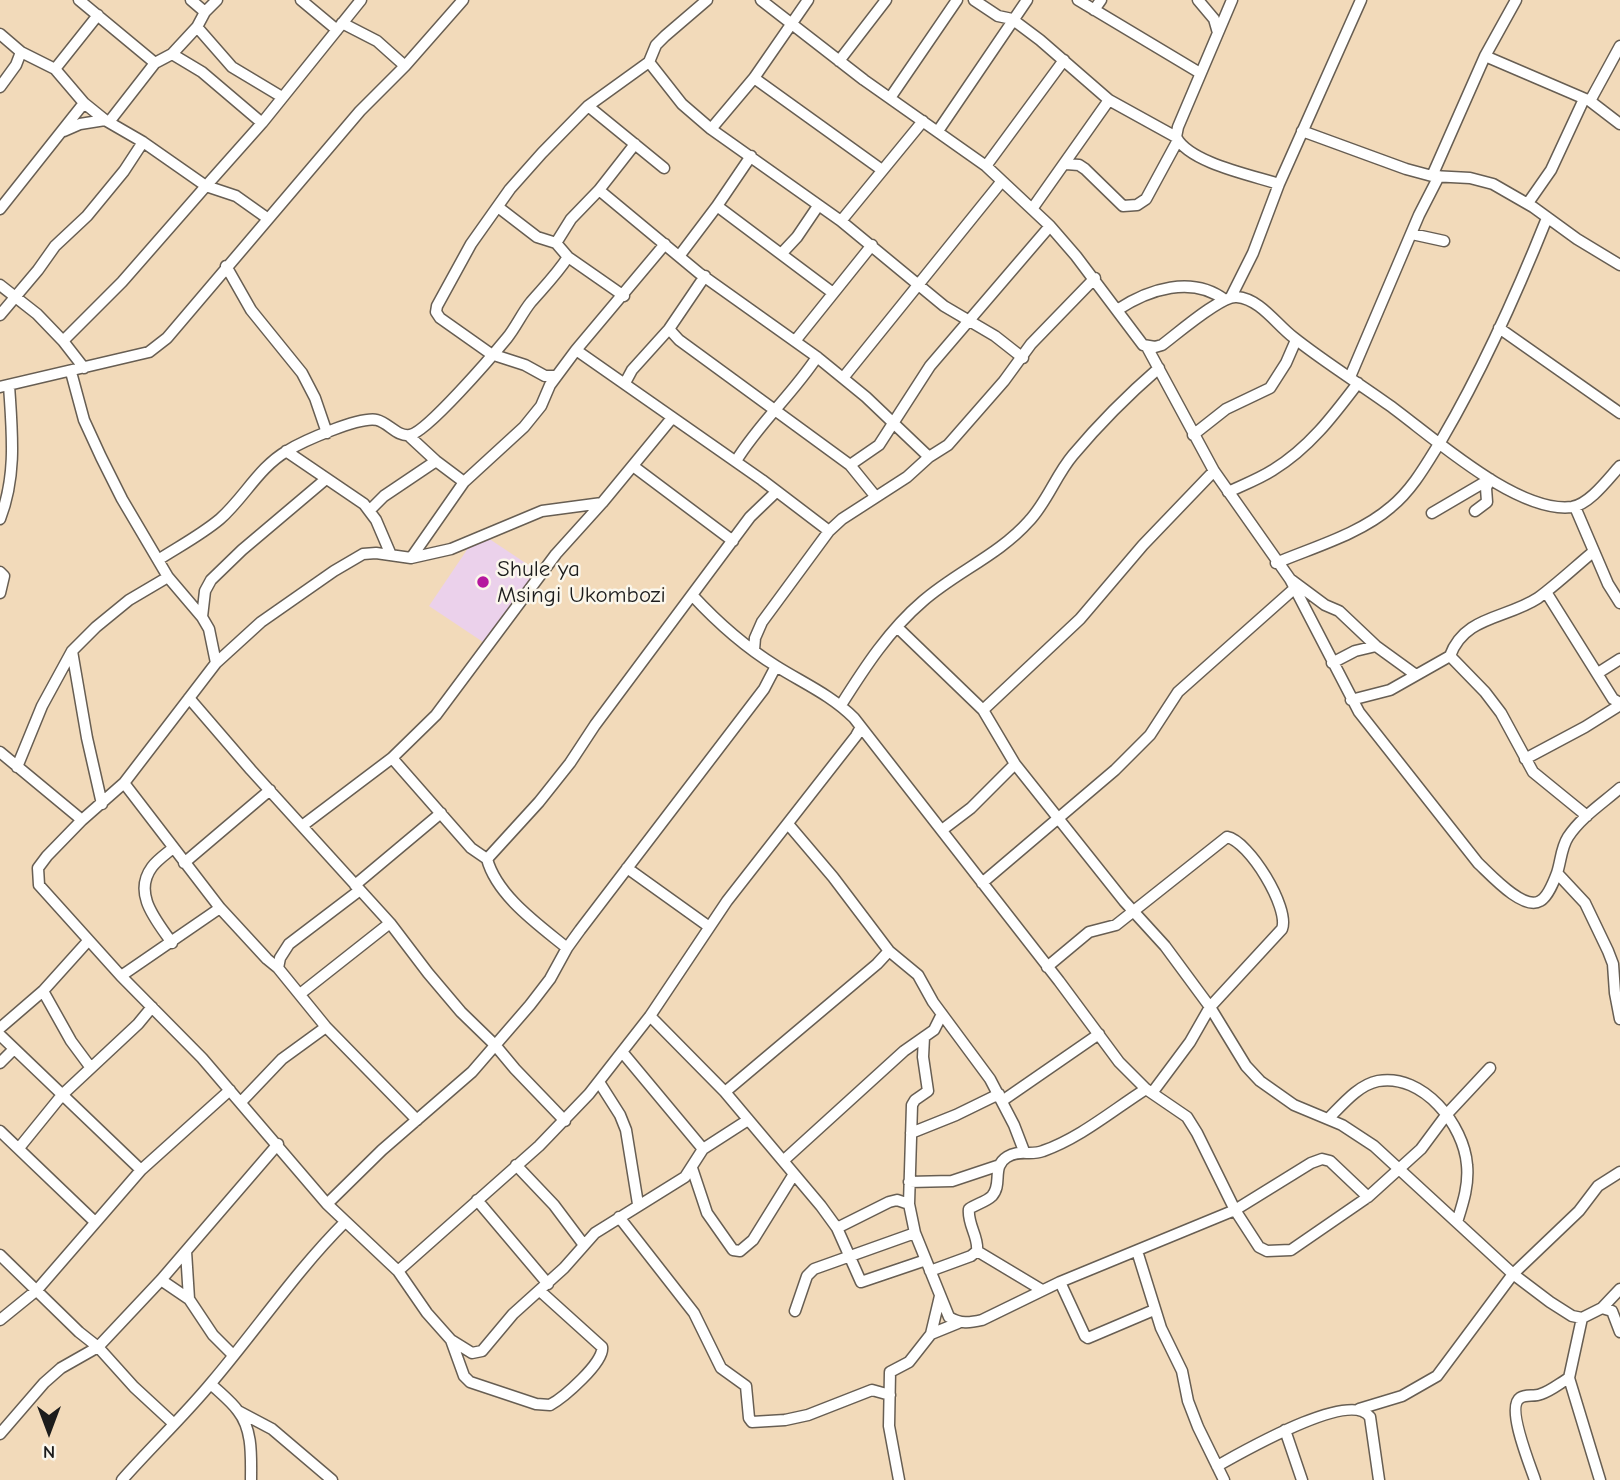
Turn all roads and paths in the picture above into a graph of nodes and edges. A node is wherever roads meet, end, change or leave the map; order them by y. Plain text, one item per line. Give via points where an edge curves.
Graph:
1 (79, 0) edge
2 (191, 0) edge
3 (217, 0) edge
4 (301, 0) edge
5 (361, 0) edge
6 (463, 0) edge
7 (707, 0) edge
8 (761, 0) edge
9 (808, 0) edge
10 (886, 0) edge
11 (957, 0) edge
12 (974, 0) edge
13 (1027, 0) edge
14 (1078, 0) edge
15 (1101, 0) edge
16 (1198, 0) edge
17 (1232, 0) edge
18 (1361, 0) edge
19 (1516, 0) edge
20 (1094, 10) junction
21 (205, 12) junction
22 (98, 15) junction
23 (1012, 19) junction
24 (790, 24) junction
25 (197, 27) junction
26 (339, 27) junction
27 (1218, 33) junction
28 (0, 34) edge
29 (1620, 46) edge
30 (21, 52) junction
31 (172, 54) junction
32 (1485, 56) junction
33 (1064, 60) junction
34 (839, 61) junction
35 (649, 62) junction
36 (1616, 62) edge
37 (155, 63) junction
38 (405, 66) junction
39 (55, 69) junction
40 (1200, 73) junction
41 (754, 78) junction
42 (0, 87) edge
43 (282, 97) junction
44 (890, 99) junction
45 (1109, 100) junction
46 (1587, 100) junction
47 (84, 103) junction
48 (587, 106) junction
49 (107, 121) junction
50 (923, 121) junction
51 (262, 123) junction
52 (1620, 124) edge
53 (711, 129) junction
54 (938, 131) junction
55 (1302, 131) junction
56 (1177, 138) junction
57 (56, 139) junction
58 (143, 142) junction
59 (635, 144) junction
60 (751, 156) junction
61 (1066, 163) junction
62 (986, 166) junction
63 (664, 168) dead end
64 (882, 170) junction
65 (1436, 176) junction
66 (1002, 181) junction
67 (1279, 184) junction
68 (206, 186) junction
69 (599, 190) junction
70 (1528, 203) junction
71 (717, 206) junction
72 (818, 206) junction
73 (498, 208) junction
74 (0, 209) edge
75 (1032, 209) junction
76 (267, 218) junction
77 (1547, 218) junction
78 (841, 221) junction
79 (1050, 226) junction
80 (1412, 234) junction
81 (1444, 241) dead end
82 (556, 243) junction
83 (665, 244) junction
84 (872, 245) junction
85 (782, 253) junction
86 (680, 255) junction
87 (568, 257) junction
88 (1620, 265) edge
89 (226, 266) junction
90 (705, 276) junction
91 (1095, 278) junction
92 (0, 285) edge
93 (918, 285) junction
94 (833, 293) junction
95 (624, 296) junction
96 (15, 298) junction
97 (1228, 299) junction
98 (1117, 310) junction
99 (0, 315) edge
100 (970, 319) junction
101 (1499, 328) junction
102 (669, 329) junction
103 (1296, 340) junction
104 (62, 341) junction
105 (795, 341) junction
106 (1147, 347) junction
107 (576, 350) junction
108 (491, 354) junction
109 (817, 357) junction
110 (1023, 358) junction
111 (1159, 368) junction
112 (84, 369) junction
113 (71, 372) junction
114 (556, 376) junction
115 (843, 378) junction
116 (1354, 380) junction
117 (625, 383) junction
118 (4, 386) edge
119 (775, 411) junction
120 (1620, 413) edge
121 (672, 418) junction
122 (893, 422) junction
123 (327, 433) junction
124 (1193, 435) junction
125 (409, 436) junction
126 (1440, 442) junction
127 (286, 451) junction
128 (929, 457) junction
129 (436, 461) junction
130 (736, 461) junction
131 (850, 465) junction
132 (633, 466) junction
133 (1620, 466) edge
134 (1214, 471) junction
135 (326, 479) junction
136 (1490, 479) junction
137 (464, 482) junction
138 (776, 492) junction
139 (1228, 492) junction
140 (876, 497) junction
141 (602, 503) junction
142 (1575, 507) junction
143 (370, 510) junction
144 (1475, 511) dead end
145 (1432, 513) dead end
146 (0, 519) edge
147 (829, 531) junction
148 (733, 541) junction
149 (1592, 552) junction
150 (391, 555) junction
151 (411, 558) junction
152 (158, 560) junction
153 (1276, 562) junction
154 (0, 572) edge
155 (168, 577) junction
156 (1292, 584) junction
157 (1546, 592) junction
158 (0, 593) edge
159 (692, 595) junction
160 (1620, 603) edge
161 (202, 617) junction
162 (897, 627) junction
163 (1376, 646) junction
164 (754, 650) junction
165 (72, 651) junction
166 (1450, 656) junction
167 (1620, 659) edge
168 (216, 663) junction
169 (1332, 663) junction
170 (776, 666) junction
171 (1598, 673) junction
172 (1416, 675) junction
173 (189, 698) junction
174 (1352, 700) junction
175 (1620, 704) edge
176 (841, 705) junction
177 (983, 710) junction
178 (861, 727) junction
179 (0, 752) edge
180 (392, 758) junction
181 (1525, 759) junction
182 (1015, 764) junction
183 (17, 767) junction
184 (124, 783) junction
185 (1620, 788) edge
186 (270, 790) junction
187 (102, 804) junction
188 (441, 813) junction
189 (1587, 816) junction
190 (82, 820) junction
191 (1058, 820) junction
192 (788, 824) junction
193 (302, 826) junction
194 (942, 830) junction
195 (173, 848) junction
196 (487, 859) junction
197 (184, 863) junction
198 (627, 868) junction
199 (1557, 873) junction
200 (982, 884) junction
201 (358, 888) junction
202 (220, 908) junction
203 (1134, 911) junction
204 (390, 923) junction
205 (708, 926) junction
206 (88, 940) junction
207 (172, 943) junction
208 (567, 948) junction
209 (889, 951) junction
210 (1617, 961) edge
211 (1047, 967) junction
212 (278, 968) junction
213 (121, 976) junction
214 (43, 991) junction
215 (300, 994) junction
216 (152, 1007) junction
217 (1210, 1007) junction
218 (942, 1014) junction
219 (650, 1016) junction
220 (1620, 1018) edge
221 (326, 1027) junction
222 (0, 1028) edge
223 (1099, 1034) junction
224 (0, 1035) edge
225 (924, 1037) junction
226 (495, 1045) junction
227 (15, 1049) junction
228 (623, 1053) junction
229 (0, 1063) edge
230 (91, 1068) junction
231 (1490, 1068) dead end
232 (599, 1082) junction
233 (230, 1090) junction
234 (1149, 1091) junction
235 (725, 1092) junction
236 (62, 1095) junction
237 (1000, 1098) junction
238 (241, 1102) junction
239 (1447, 1114) junction
240 (1328, 1119) junction
241 (417, 1120) junction
242 (748, 1120) junction
243 (565, 1121) junction
244 (0, 1131) edge
245 (911, 1133) junction
246 (278, 1144) junction
247 (19, 1148) junction
248 (703, 1149) junction
249 (1024, 1151) junction
250 (783, 1161) junction
251 (516, 1165) junction
252 (998, 1166) junction
253 (692, 1168) junction
254 (141, 1170) junction
255 (1400, 1170) junction
256 (1620, 1172) edge
257 (794, 1174) junction
258 (909, 1182) junction
259 (1368, 1197) junction
260 (477, 1200) junction
261 (327, 1204) junction
262 (909, 1204) junction
263 (638, 1205) junction
264 (1235, 1210) junction
265 (620, 1217) junction
266 (95, 1222) junction
267 (345, 1222) junction
268 (1457, 1222) junction
269 (837, 1228) junction
270 (915, 1233) junction
271 (584, 1245) junction
272 (186, 1251) junction
273 (977, 1251) junction
274 (1137, 1251) junction
275 (0, 1255) edge
276 (850, 1255) junction
277 (926, 1260) junction
278 (398, 1270) junction
279 (930, 1271) junction
280 (1513, 1274) junction
281 (161, 1280) junction
282 (1060, 1282) junction
283 (544, 1287) junction
284 (1620, 1289) edge
285 (37, 1290) junction
286 (1042, 1290) junction
287 (940, 1296) junction
288 (1611, 1297) junction
289 (188, 1299) junction
290 (1620, 1305) edge
291 (1602, 1308) junction
292 (1154, 1310) junction
293 (795, 1311) dead end
294 (1581, 1318) junction
295 (0, 1320) edge
296 (958, 1323) junction
297 (1620, 1332) edge
298 (931, 1334) junction
299 (451, 1340) junction
300 (98, 1347) junction
301 (233, 1355) junction
302 (1569, 1378) junction
303 (211, 1384) junction
304 (890, 1395) junction
305 (1359, 1409) junction
306 (239, 1410) junction
307 (173, 1423) junction
308 (1285, 1430) junction
309 (0, 1434) edge
310 (1217, 1466) junction
311 (122, 1480) edge
312 (251, 1480) edge
313 (332, 1480) edge
314 (899, 1480) edge
315 (1224, 1480) edge
316 (1302, 1480) edge
317 (1379, 1480) edge
318 (1535, 1480) edge
319 (1600, 1480) edge

1 - 22 street
2 - 21 street
3 - 21 street
4 - 26 street
5 - 26 street
6 - 38 street
7 - 35 street via 656,45
8 - 24 street
9 - 24 street
10 - 34 street
11 - 44 street
12 - 23 street via 998,16
13 - 23 street
14 - 20 street
15 - 20 street
16 - 27 street via 1214,19
17 - 27 street
18 - 55 street
19 - 32 street
20 - 40 street
21 - 25 street
22 - 37 street
22 - 39 street
23 - 33 street
23 - 54 street
24 - 34 street
24 - 41 street
25 - 31 street
25 - 43 street via 232,66
26 - 38 street via 377,41
26 - 43 street
27 - 40 street
28 - 30 street
29 - 36 street
30 - 39 street
30 - 42 street
31 - 37 street
31 - 51 street via 202,72
32 - 46 street
32 - 65 street
33 - 45 street
33 - 62 street
34 - 44 street
35 - 48 street
35 - 53 street via 682,104
36 - 46 street
37 - 49 street
38 - 76 street
39 - 47 street
40 - 56 street
41 - 53 street
41 - 64 street
43 - 51 street
44 - 50 street
45 - 56 street
45 - 61 street
46 - 52 street
46 - 70 street via 1551,170
47 - 49 street
47 - 57 street
48 - 59 street
48 - 73 street
49 - 57 street via 80,124
49 - 58 street
50 - 54 street
50 - 64 street
51 - 68 street
53 - 60 street
54 - 62 street
55 - 65 street
55 - 67 street
56 - 61 street via 1146,199 1131,207 1123,206 1085,169
56 - 67 street via 1186,150 1207,160
57 - 74 street
58 - 68 street
58 - 96 street via 124,171 55,246
59 - 63 street
59 - 69 street
60 - 71 street
60 - 72 street
61 - 75 street
62 - 66 street
64 - 78 street
65 - 70 street via 1481,180
65 - 80 street
66 - 75 street
66 - 93 street
67 - 97 street via 1253,253
68 - 76 street via 236,195
68 - 104 street via 122,282
69 - 82 street
69 - 83 street
70 - 77 street
71 - 85 street
71 - 86 street
72 - 78 street
72 - 85 street
73 - 82 street via 537,237
73 - 108 street via 471,244 436,309 450,326
75 - 79 street
76 - 89 street
77 - 88 street
77 - 101 street
78 - 84 street
79 - 91 street
79 - 100 street
80 - 81 street
80 - 116 street
82 - 87 street
83 - 86 street
83 - 95 street
84 - 93 street
84 - 94 street
85 - 94 street
86 - 90 street
87 - 95 street
87 - 108 street
89 - 112 street via 167,338 149,352
89 - 123 street via 251,310 302,373
90 - 102 street
90 - 105 street
91 - 98 street
91 - 110 street
92 - 96 street
93 - 100 street
93 - 115 street
94 - 105 street
95 - 107 street
96 - 99 street
96 - 104 street
97 - 98 street via 1200,287 1179,286 1149,293
97 - 103 street via 1246,299 1263,309
97 - 106 street via 1162,345
98 - 106 street via 1138,342
100 - 110 street
100 - 122 street via 930,366
101 - 120 street
101 - 126 street
102 - 117 street
102 - 119 street
103 - 116 street
103 - 124 street via 1270,388 1226,409
104 - 112 street
105 - 109 street
106 - 111 street
107 - 114 street
107 - 117 street
108 - 114 street via 545,376
108 - 125 street via 446,407
109 - 115 street
109 - 119 street
110 - 128 street via 948,445
111 - 124 street
111 - 162 street via 1073,455 1022,529 924,600
112 - 113 street
113 - 118 street
113 - 152 street via 101,457
114 - 137 street via 524,427
115 - 122 street
116 - 126 street
116 - 139 street via 1317,436 1272,471
117 - 121 street
118 - 146 street via 13,458 8,499
119 - 130 street
119 - 131 street
121 - 130 street
121 - 132 street
122 - 128 street
122 - 131 street via 879,445
123 - 125 street via 372,419
123 - 127 street
124 - 134 street
125 - 129 street
126 - 136 street
126 - 153 street via 1390,509 1365,525
127 - 135 street
127 - 152 street via 219,519
128 - 140 street
129 - 137 street
129 - 143 street
130 - 138 street
131 - 140 street
132 - 141 street
132 - 148 street
133 - 142 street
134 - 139 street
134 - 177 street via 1080,619
135 - 143 street
135 - 161 street via 211,580
136 - 142 street via 1544,505
136 - 144 street via 1487,502
136 - 145 street
137 - 151 street
138 - 147 street
138 - 148 street
139 - 153 street
140 - 147 street
141 - 151 street via 542,511 451,549
141 - 180 street via 556,554 436,715
142 - 149 street
143 - 150 street
147 - 164 street via 762,622
148 - 159 street
149 - 157 street
149 - 160 street
150 - 151 street
150 - 168 street via 363,554 350,560 261,622
152 - 155 street
153 - 156 street
154 - 158 street via 4,576
155 - 161 street
155 - 165 street via 129,600
156 - 163 street via 1339,611
156 - 169 street
156 - 191 street via 1184,685 1141,745
157 - 166 street via 1468,629
157 - 171 street
159 - 164 street
159 - 196 street via 570,763
161 - 168 street
162 - 176 street
162 - 177 street
163 - 169 street
163 - 172 street
164 - 170 street
165 - 183 street via 42,706
165 - 187 street
166 - 172 street
166 - 181 street via 1501,713
167 - 171 street
168 - 173 street
169 - 174 street
170 - 176 street
170 - 198 street via 764,689
171 - 175 street
172 - 174 street via 1391,690
173 - 184 street
173 - 186 street
174 - 199 street via 1499,884 1519,898 1539,902
175 - 181 street
176 - 178 street
177 - 182 street
178 - 192 street
178 - 194 street
179 - 183 street
180 - 188 street
180 - 193 street
181 - 189 street via 1540,779
182 - 191 street
182 - 194 street
183 - 190 street
184 - 187 street
184 - 195 street
185 - 189 street
186 - 193 street
186 - 197 street
187 - 190 street
188 - 196 street via 471,848
188 - 201 street
189 - 199 street via 1564,844
190 - 206 street via 47,856 37,877
191 - 200 street
191 - 203 street
192 - 205 street
192 - 209 street
193 - 201 street
194 - 200 street
195 - 197 street
195 - 207 street via 152,866 144,891 148,907
196 - 208 street via 512,899
197 - 202 street
198 - 205 street
198 - 208 street
199 - 210 street via 1585,903
200 - 211 street
201 - 204 street
201 - 212 street via 289,944
202 - 207 street
202 - 212 street
203 - 211 street via 1116,925 1089,932
203 - 217 street
203 - 217 street via 1227,837 1248,851 1276,894 1285,922
204 - 215 street
204 - 226 street via 428,974
205 - 219 street
206 - 213 street
206 - 214 street
207 - 213 street
208 - 226 street via 550,979
209 - 218 street via 918,975
209 - 235 street
210 - 220 street via 1615,993
211 - 223 street
212 - 215 street
213 - 216 street
214 - 222 street
214 - 230 street
215 - 221 street
216 - 230 street
216 - 233 street
217 - 234 street via 1190,1042
217 - 240 street via 1260,1081 1294,1105
218 - 225 street via 934,1030
218 - 237 street
219 - 228 street
219 - 235 street
221 - 238 street via 282,1059
221 - 241 street
223 - 234 street
223 - 237 street
224 - 227 street
225 - 245 street via 928,1091 912,1105
225 - 250 street
226 - 241 street via 472,1072
226 - 243 street
227 - 229 street
227 - 236 street
228 - 232 street
228 - 248 street
230 - 236 street
231 - 239 street
232 - 243 street
232 - 263 street via 626,1130
233 - 238 street
233 - 254 street
234 - 249 street via 1065,1141 1042,1151
234 - 264 street via 1192,1124
235 - 242 street
236 - 247 street
236 - 254 street
237 - 245 street
237 - 249 street
238 - 246 street
239 - 240 street via 1421,1091 1378,1081 1365,1086
239 - 255 street
239 - 268 street via 1463,1143 1467,1164 1467,1188
240 - 255 street via 1374,1146
241 - 261 street
242 - 248 street
242 - 250 street
243 - 251 street
244 - 247 street
245 - 258 street
246 - 261 street
246 - 272 street
247 - 266 street
248 - 253 street
249 - 252 street
250 - 257 street
251 - 260 street
251 - 271 street
252 - 258 street via 952,1181
252 - 273 street via 992,1197 969,1209
253 - 257 street via 706,1213 733,1250 740,1251 753,1240
253 - 263 street via 675,1184
254 - 266 street
255 - 259 street
255 - 268 street
256 - 280 street via 1598,1186 1579,1211
257 - 269 street
258 - 262 street
259 - 264 street via 1330,1161 1322,1160
259 - 264 street via 1291,1250 1259,1247
260 - 278 street
260 - 283 street
261 - 267 street
262 - 269 street via 889,1202
262 - 270 street
263 - 265 street
264 - 274 street
265 - 271 street
265 - 304 street via 694,1313 721,1368 746,1386 752,1422 808,1415 872,1390
266 - 285 street
267 - 278 street
267 - 301 street
268 - 280 street
269 - 276 street
270 - 276 street
270 - 277 street
271 - 283 street
272 - 281 street
272 - 289 street
273 - 279 street
273 - 286 street
274 - 282 street
274 - 292 street
275 - 285 street
276 - 277 street via 861,1282
276 - 293 street via 807,1276
277 - 279 street
278 - 299 street
279 - 287 street
280 - 294 street
280 - 305 street via 1437,1376 1402,1396
281 - 289 street
281 - 300 street
282 - 286 street
282 - 292 street via 1088,1338
283 - 299 street via 482,1351 472,1353
283 - 299 street via 604,1353 550,1405 470,1382
284 - 288 street
285 - 295 street
285 - 300 street
286 - 296 street via 982,1320
287 - 296 street via 949,1317
287 - 298 street
288 - 290 street
288 - 291 street
289 - 301 street
291 - 294 street
291 - 297 street via 1612,1311
292 - 310 street
294 - 302 street
296 - 298 street
298 - 304 street via 909,1362 890,1372
300 - 307 street
300 - 309 street via 44,1383
301 - 303 street
302 - 318 street via 1544,1393 1523,1396 1514,1406
302 - 319 street
303 - 306 street
303 - 307 street
304 - 314 street via 889,1426
305 - 308 street via 1324,1415
305 - 317 street via 1370,1417
306 - 312 street via 251,1448
306 - 313 street via 272,1429
307 - 311 street
308 - 310 street
308 - 316 street
310 - 315 street

